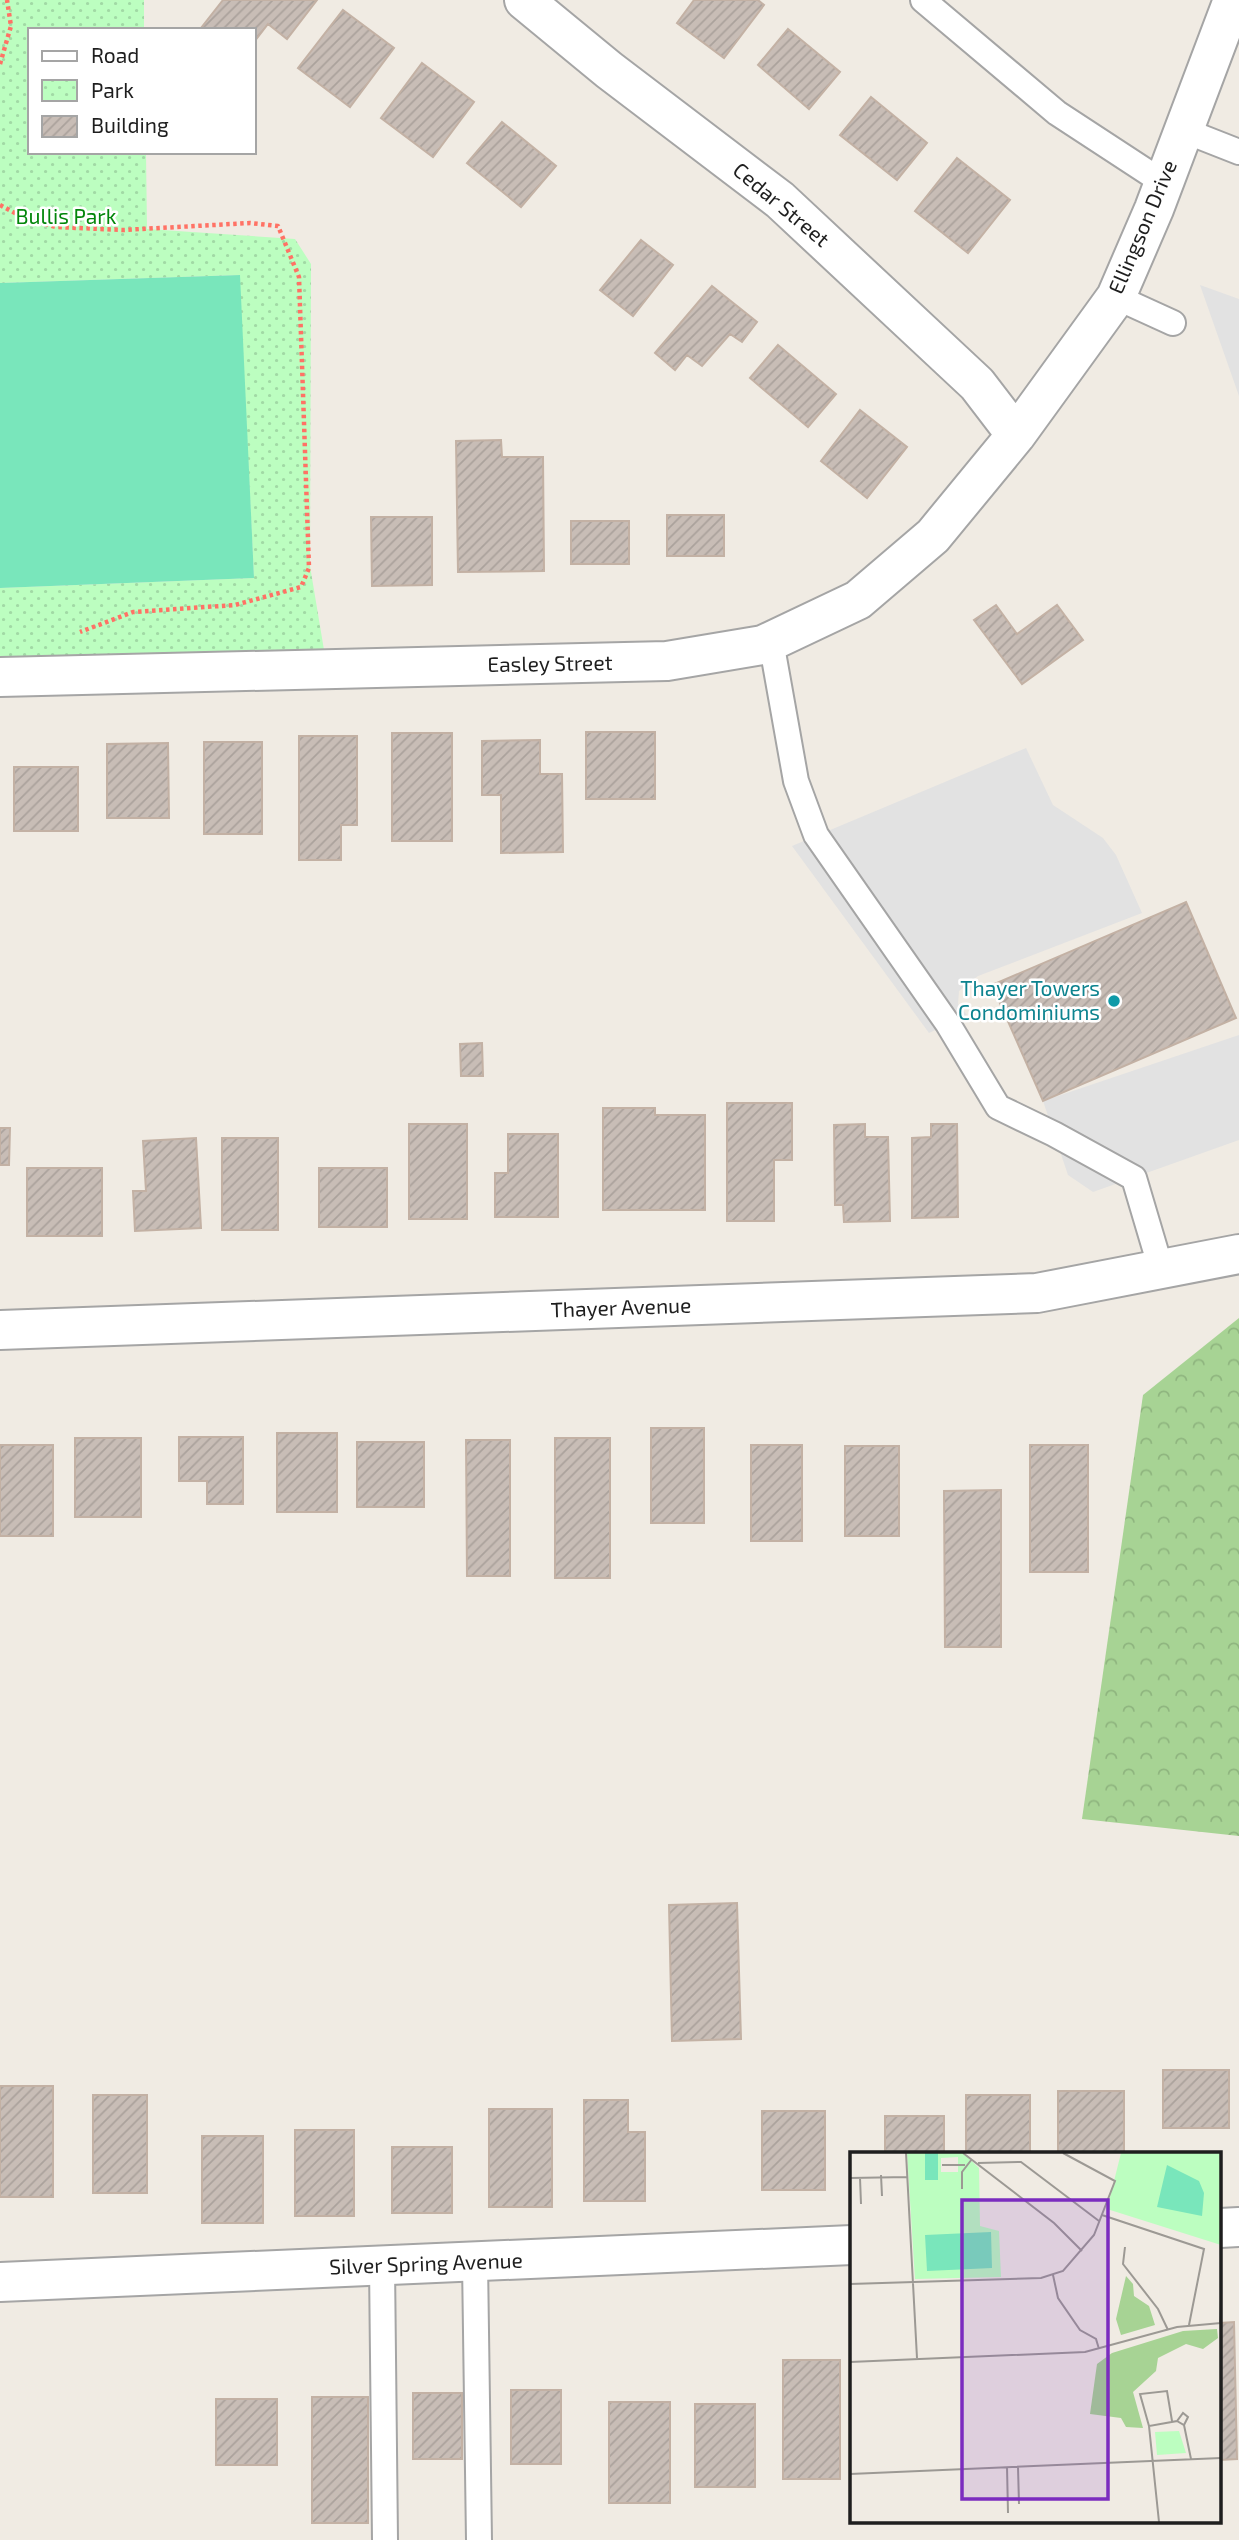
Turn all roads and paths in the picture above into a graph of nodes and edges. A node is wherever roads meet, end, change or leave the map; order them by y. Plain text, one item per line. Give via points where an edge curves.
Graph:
1 (7, 0) edge
2 (524, 0) edge
3 (923, 0) edge
4 (1233, 0) edge
5 (0, 64) edge
6 (1183, 130) junction
7 (1239, 152) edge
8 (1164, 183) junction
9 (0, 205) edge
10 (1116, 297) junction
11 (1173, 323) dead end
12 (1016, 435) junction
13 (71, 636) dead end
14 (771, 641) junction
15 (0, 677) edge
16 (1239, 1254) edge
17 (1161, 1269) junction
18 (0, 1330) edge
19 (850, 2245) edge
20 (475, 2262) junction
21 (382, 2265) junction
22 (0, 2282) edge
23 (385, 2540) edge
24 (479, 2540) edge

1 - 5 path via 10,26
2 - 12 street, Cedar Street via 780,200 977,384
3 - 8 lane via 1057,113
4 - 6 street, Ellingson Drive
6 - 7 lane
6 - 8 street, Ellingson Drive
8 - 10 street, Ellingson Drive
9 - 13 path via 56,228 278,226 299,277 309,568 301,587 235,605 133,612
10 - 11 lane
10 - 12 street, Ellingson Drive
12 - 14 street, Easley Street via 933,536 868,592
14 - 15 street, Easley Street via 667,661
14 - 17 lane via 796,781 816,835 948,1024 998,1107 1133,1178
16 - 17 street, Thayer Avenue
17 - 18 street, Thayer Avenue via 1037,1293
19 - 20 street, Silver Spring Avenue
20 - 21 street, Silver Spring Avenue
20 - 24 lane
21 - 22 street, Silver Spring Avenue
21 - 23 lane

